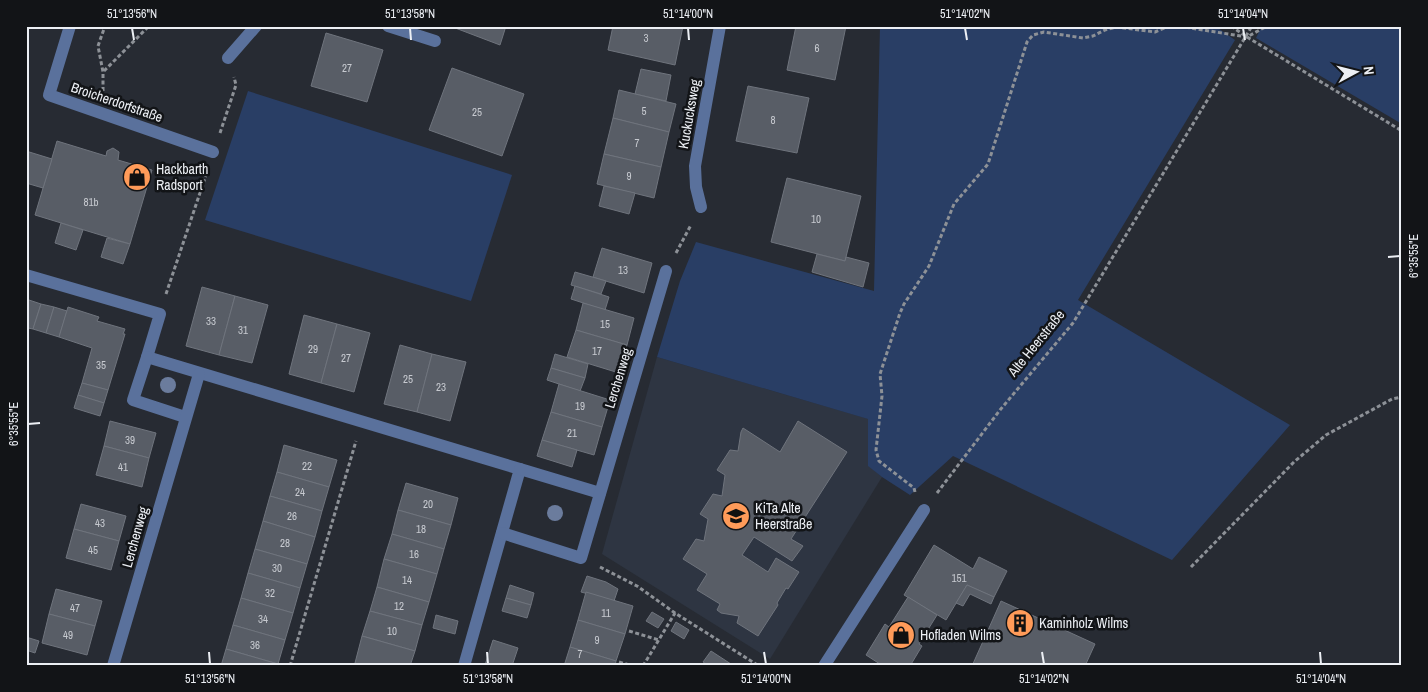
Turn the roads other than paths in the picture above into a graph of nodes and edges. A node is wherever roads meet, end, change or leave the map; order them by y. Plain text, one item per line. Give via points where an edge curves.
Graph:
1 (70, 26) edge
2 (256, 26) edge
3 (388, 26) edge
4 (720, 26) edge
5 (435, 41) dead end
6 (228, 58) road end
7 (213, 152) road end
8 (701, 207) road end
9 (666, 271) road end
10 (26, 275) edge
11 (147, 357) junction
12 (199, 374) junction
13 (185, 417) junction
14 (520, 469) junction
15 (600, 492) junction
16 (924, 510) road end
17 (502, 533) junction
18 (113, 666) edge
19 (464, 666) edge
20 (824, 666) edge

1 - 7 street, Broicherdorfstraße via 50,95
2 - 6 street
3 - 5 street
4 - 8 street, Kuckucksweg via 695,166
9 - 15 street, Lerchenweg
10 - 11 street via 160,314
11 - 12 street
11 - 13 street via 133,400
12 - 13 street, Lerchenweg
12 - 14 street
13 - 18 street, Lerchenweg
14 - 15 street
14 - 17 street
15 - 17 street, Lerchenweg via 581,558
16 - 20 street
17 - 19 street

